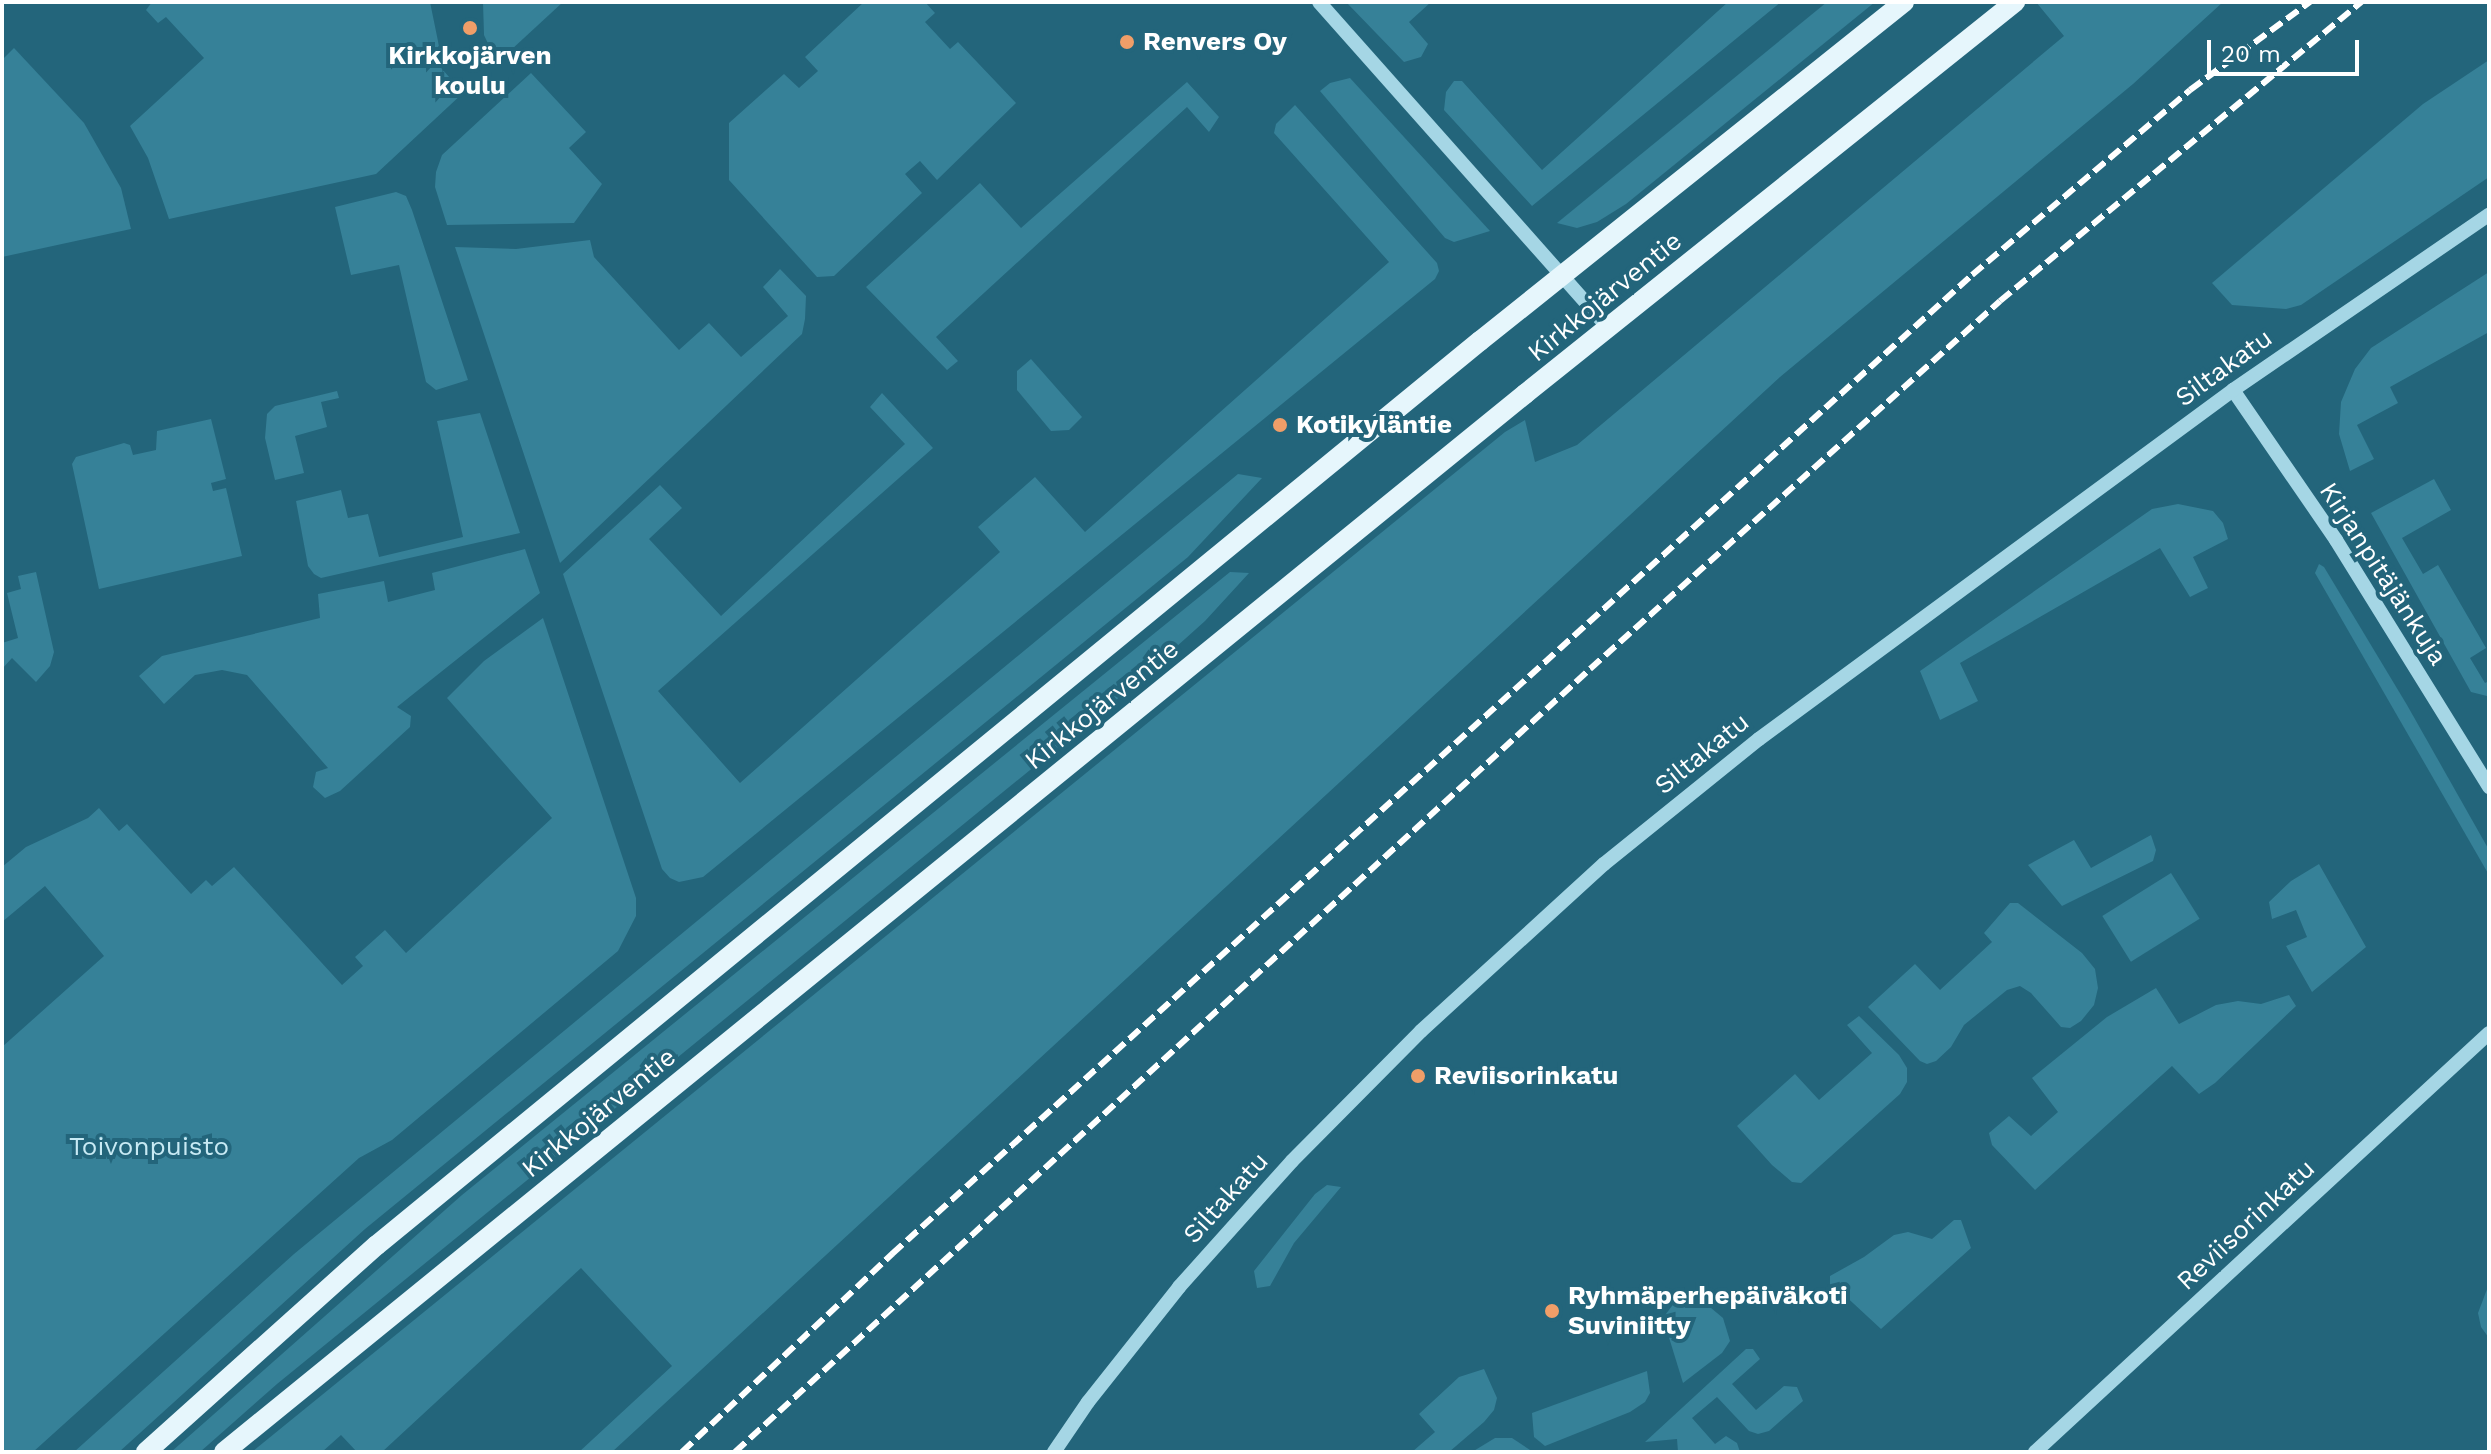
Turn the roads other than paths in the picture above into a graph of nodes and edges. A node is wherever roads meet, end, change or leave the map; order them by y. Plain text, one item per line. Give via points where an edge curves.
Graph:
1 (1319, 2) edge
2 (1904, 2) edge
3 (2015, 2) edge
4 (2489, 215) edge
5 (1560, 276) junction
6 (1608, 328) junction
7 (2233, 390) junction
8 (2489, 787) edge
9 (2489, 1033) edge
10 (146, 1452) edge
11 (224, 1452) edge
12 (1054, 1452) edge
13 (2035, 1452) edge

1 - 5 street
2 - 5 main road, Kirkkojärventie
3 - 6 main road, Kirkkojärventie
4 - 7 street, Siltakatu
5 - 6 street
5 - 10 main road, Kirkkojärventie via 377,1245
6 - 11 main road, Kirkkojärventie
7 - 8 street, Kirjanpitäjänkuja via 2336,540
7 - 12 street, Siltakatu via 1759,739 1604,864 1421,1031 1292,1161 1179,1287
9 - 13 street, Reviisorinkatu

